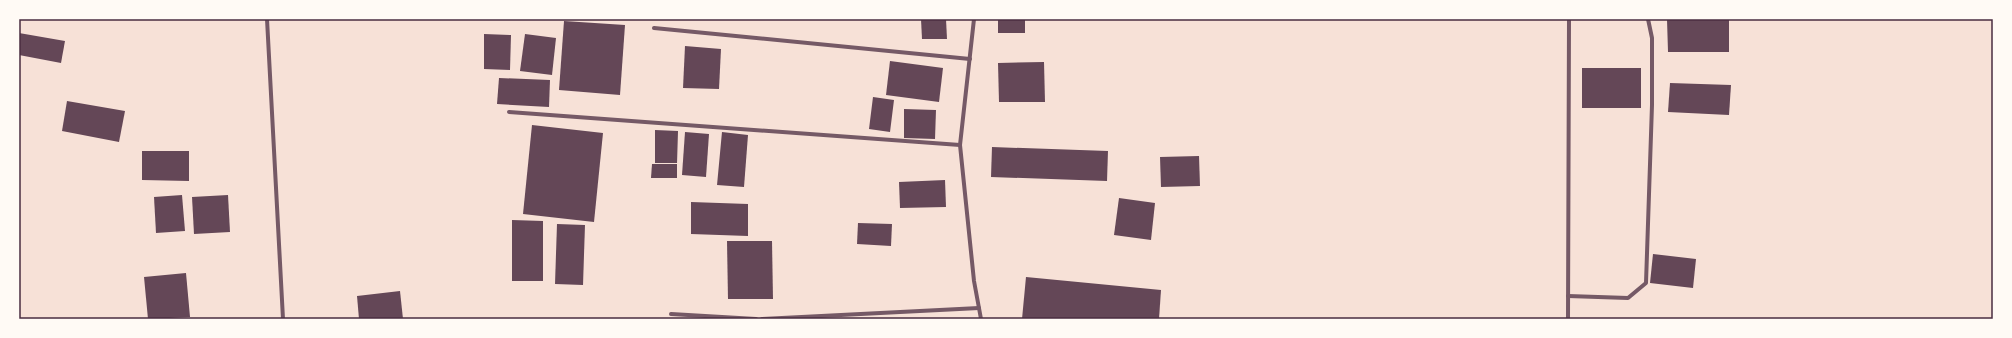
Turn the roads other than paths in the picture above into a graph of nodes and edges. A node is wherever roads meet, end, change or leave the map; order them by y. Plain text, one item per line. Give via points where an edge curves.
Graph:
1 (267, 19) edge
2 (974, 19) edge
3 (1569, 19) edge
4 (1648, 19) edge
5 (654, 28) dead end
6 (970, 59) junction
7 (509, 112) dead end
8 (960, 145) junction
9 (1568, 296) junction
10 (979, 308) junction
11 (672, 314) dead end
12 (283, 319) edge
13 (756, 319) edge
14 (762, 319) edge
15 (981, 319) edge
16 (1568, 319) edge

1 - 12 street
2 - 6 street
3 - 9 street
4 - 9 street via 1652,38 1652,105 1646,283 1628,298
5 - 6 street
6 - 8 street
7 - 8 street
8 - 10 street
9 - 16 street
10 - 14 street
10 - 15 street
11 - 13 street

